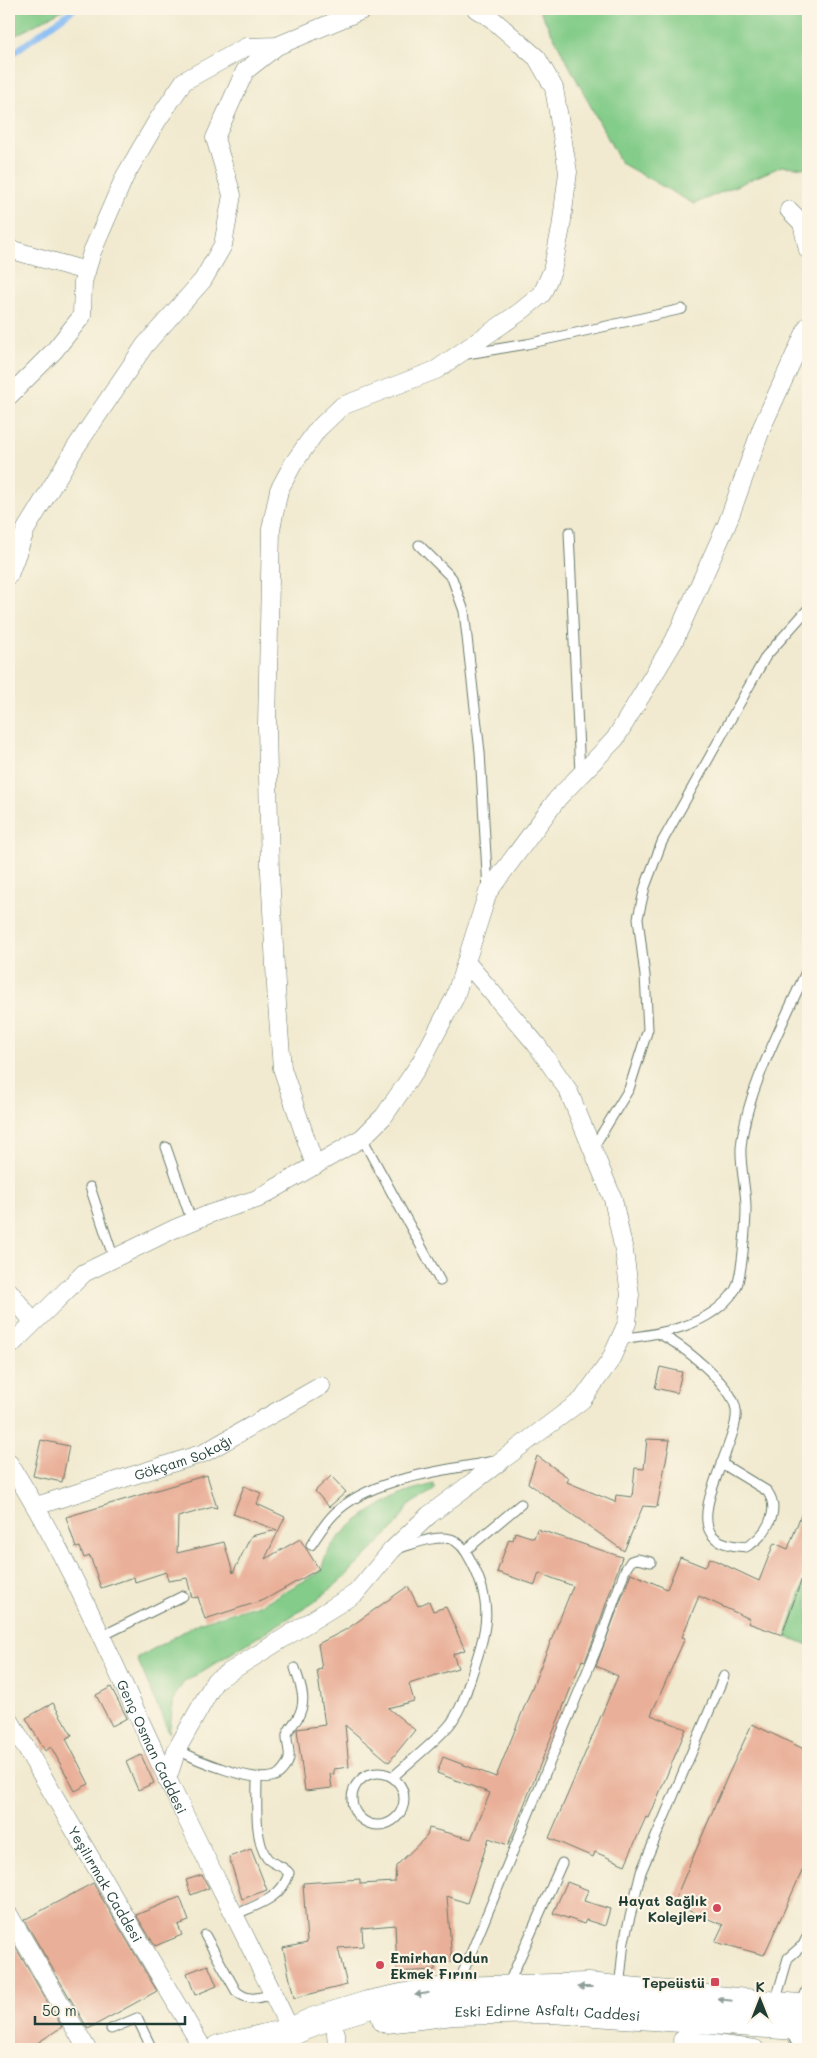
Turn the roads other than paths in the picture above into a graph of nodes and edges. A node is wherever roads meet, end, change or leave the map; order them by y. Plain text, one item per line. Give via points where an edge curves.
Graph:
1 (365, 9) edge
2 (480, 10) edge
3 (277, 46) junction
4 (789, 210) dead end
5 (9, 249) edge
6 (808, 250) edge
7 (86, 271) junction
8 (682, 309) dead end
9 (808, 326) edge
10 (457, 356) junction
11 (9, 396) edge
12 (569, 532) dead end
13 (419, 546) dead end
14 (9, 575) edge
15 (808, 609) edge
16 (580, 774) junction
17 (488, 892) junction
18 (466, 962) junction
19 (808, 967) edge
20 (362, 1138) junction
21 (166, 1147) dead end
22 (593, 1148) junction
23 (315, 1166) junction
24 (90, 1187) dead end
25 (192, 1222) junction
26 (114, 1259) junction
27 (440, 1281) dead end
28 (9, 1291) edge
29 (33, 1322) junction
30 (659, 1334) junction
31 (620, 1339) junction
32 (9, 1347) edge
33 (321, 1386) dead end
34 (506, 1458) junction
35 (721, 1462) junction
36 (9, 1463) edge
37 (521, 1504) dead end
38 (36, 1506) junction
39 (311, 1545) dead end
40 (392, 1550) junction
41 (466, 1550) junction
42 (652, 1562) dead end
43 (183, 1596) dead end
44 (102, 1636) junction
45 (295, 1668) dead end
46 (724, 1676) dead end
47 (9, 1719) edge
48 (177, 1749) junction
49 (393, 1777) junction
50 (257, 1778) junction
51 (167, 1780) junction
52 (562, 1863) dead end
53 (9, 1915) edge
54 (234, 1915) junction
55 (205, 1935) dead end
56 (808, 1935) edge
57 (506, 1989) junction
58 (619, 1989) junction
59 (455, 1992) junction
60 (273, 1994) junction
61 (800, 2016) edge
62 (683, 2026) edge
63 (110, 2029) dead end
64 (290, 2032) junction
65 (336, 2041) edge
66 (87, 2049) edge
67 (152, 2049) edge
68 (203, 2049) edge
69 (220, 2049) edge
70 (755, 2049) edge

1 - 3 street
2 - 10 street via 537,58 554,88 568,172 558,245 542,294
3 - 7 street via 246,47 184,81 156,121 125,176
3 - 14 street via 245,71 215,138 232,195 222,245 202,280 145,345 74,450 26,529
4 - 6 street via 802,222
5 - 7 street
7 - 11 street via 82,316 54,351
8 - 10 lane via 527,344
9 - 16 street via 762,427 727,524 674,641 615,739
10 - 23 street via 436,370 342,406 317,430 293,464 279,490 271,529 267,726 270,872 282,1068
12 - 16 lane
13 - 17 lane via 452,578 464,611 480,752
15 - 22 lane via 766,656 662,842 645,887 638,918 648,1029 629,1090
16 - 17 street via 558,798
17 - 18 street
18 - 20 street via 455,997 421,1062 384,1116
18 - 22 street via 536,1044 568,1090
19 - 30 lane via 754,1091 741,1148 746,1209 736,1289 713,1314
20 - 23 street
20 - 27 lane
21 - 25 lane
22 - 31 street via 612,1199 624,1251 630,1295 627,1323
23 - 25 street via 257,1199
24 - 26 lane
25 - 26 street
26 - 29 street via 84,1273
28 - 29 street
29 - 32 street
30 - 31 lane
30 - 35 lane via 698,1358 733,1402 735,1425
31 - 34 street via 610,1361 582,1400
33 - 38 street, Gökçam Sokağı via 204,1453
34 - 39 lane via 381,1486 334,1514
34 - 40 street via 429,1515
35 - 35 lane via 713,1484 707,1523 713,1537 746,1548 758,1541 766,1527 774,1510 772,1498 767,1491
36 - 38 street, Genç Osman Caddesi
37 - 41 lane
38 - 44 street, Genç Osman Caddesi
40 - 41 lane via 440,1539 452,1540
40 - 48 street via 356,1593 215,1681
41 - 49 lane via 479,1576 485,1598 487,1619 483,1641 462,1702 451,1723
42 - 59 lane via 636,1558 625,1570 601,1638
43 - 44 lane
44 - 51 street, Genç Osman Caddesi
45 - 50 lane via 304,1708 287,1734 289,1760 275,1776
46 - 58 lane via 641,1872 624,1941
47 - 68 street, Yeşilırmak Caddesi
48 - 50 lane via 194,1760
48 - 51 street
49 - 49 lane via 376,1772 360,1780 355,1788 353,1805 362,1819 386,1824 400,1814 403,1790
50 - 54 lane via 260,1845 268,1859 289,1873 274,1898
51 - 54 street, Genç Osman Caddesi
52 - 57 lane
53 - 66 street
54 - 60 street, Genç Osman Caddesi
55 - 60 lane via 236,1991 249,1999
56 - 61 lane via 803,1945 788,1958
58 -> 57 main road, Eski Edirne Asfaltı Caddesi
57 - 59 main road, Eski Edirne Asfaltı Caddesi
58 - 62 main road, Eski Edirne Asfaltı Caddesi
59 -> 64 main road, Eski Edirne Asfaltı Caddesi via 368,2005
60 - 64 street, Genç Osman Caddesi
61 - 62 main road, Eski Edirne Asfaltı Caddesi
62 - 65 main road, Eski Edirne Asfaltı Caddesi via 552,2008 453,2011 395,2018
62 - 70 street
63 - 67 lane via 137,2018
64 - 65 main road, Eski Edirne Asfaltı Caddesi
64 - 69 main road, Eski Edirne Asfaltı Caddesi

